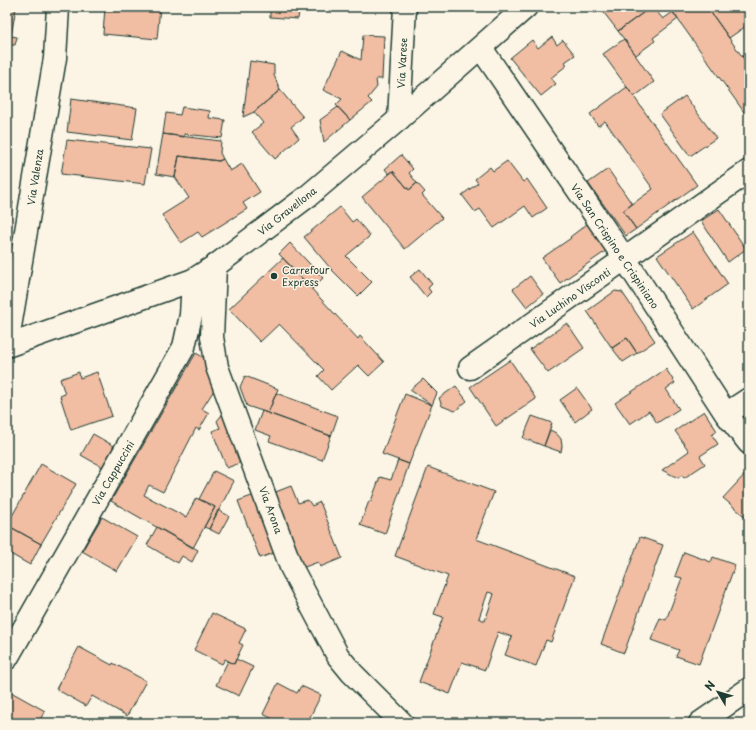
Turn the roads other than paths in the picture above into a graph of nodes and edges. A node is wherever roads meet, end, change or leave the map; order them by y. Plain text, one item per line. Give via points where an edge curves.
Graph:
1 (58, 7) edge
2 (406, 7) edge
3 (526, 7) edge
4 (480, 48) junction
5 (400, 120) junction
6 (749, 172) edge
7 (625, 259) junction
8 (215, 266) junction
9 (193, 280) junction
10 (7, 346) edge
11 (470, 368) dead end
12 (749, 399) edge
13 (726, 414) junction
14 (749, 444) edge
15 (7, 658) edge
16 (749, 689) edge
17 (402, 723) edge
18 (700, 723) edge

1 - 10 street, Via Valenza via 55,58
2 - 5 street, Via Varese
3 - 4 street, Via Gravellona
4 - 5 street, Via Gravellona
4 - 7 street, Via San Crispino e Crispiniano
5 - 8 street, Via Gravellona via 308,196
6 - 7 street, Via Luchino Visconti
7 - 11 street, Via Luchino Visconti
7 - 13 street, Via San Crispino e Crispiniano
8 - 9 street, Via Gravellona
8 - 17 street, Via Arona via 212,337 217,367 292,568 338,656
9 - 10 street, Via Gravellona
9 - 15 street, Via Cappuccini via 191,315 184,347
12 - 13 street
13 - 14 street, Via San Crispino e Crispiniano
16 - 18 street

